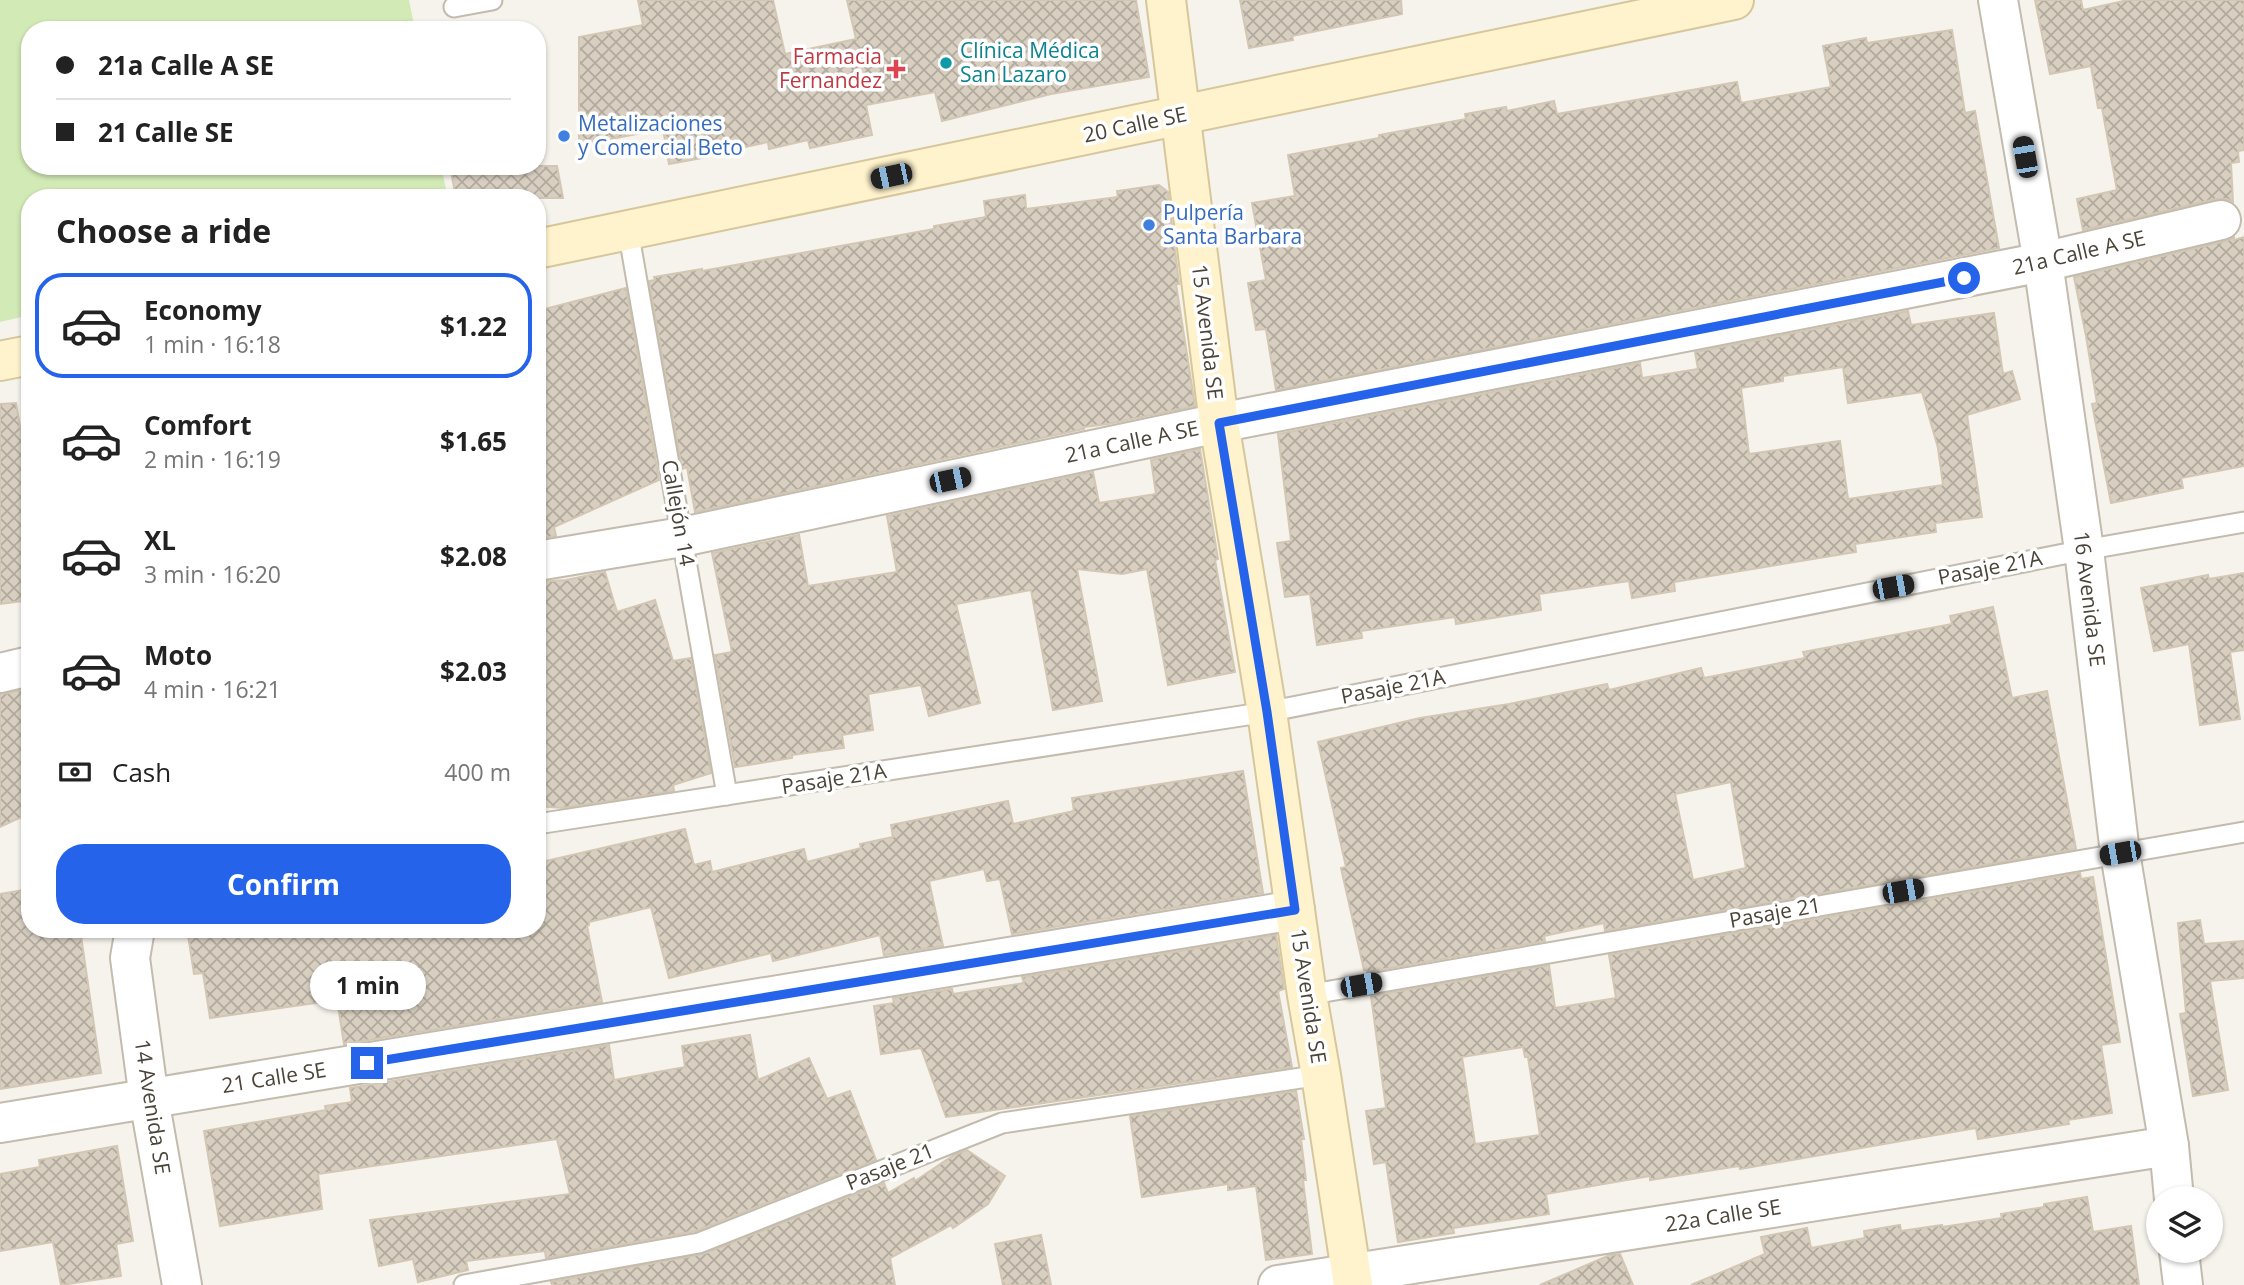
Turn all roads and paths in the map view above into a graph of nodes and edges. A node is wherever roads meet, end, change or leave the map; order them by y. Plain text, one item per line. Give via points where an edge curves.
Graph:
1 (492, 0) edge
2 (1166, 0) edge
3 (1734, 0) edge
4 (1998, 0) edge
5 (454, 7) dead end
6 (1180, 115) junction
7 (2221, 220) dead end
8 (628, 230) junction
9 (546, 247) edge
10 (2043, 262) junction
11 (21, 357) edge
12 (0, 361) edge
13 (1219, 423) junction
14 (2244, 522) edge
15 (682, 537) junction
16 (2084, 550) junction
17 (546, 560) edge
18 (21, 668) edge
19 (0, 673) edge
20 (1267, 712) junction
21 (727, 795) junction
22 (546, 823) edge
23 (2244, 832) edge
24 (2120, 853) junction
25 (1295, 910) junction
26 (134, 938) edge
27 (1307, 995) junction
28 (1321, 1075) junction
29 (149, 1099) junction
30 (0, 1123) edge
31 (2169, 1146) junction
32 (2173, 1186) edge
33 (2180, 1263) edge
34 (1352, 1279) edge
35 (183, 1285) edge
36 (464, 1285) edge
37 (1278, 1285) edge
38 (2182, 1285) edge

1 - 5 lane
2 - 6 street, 15 Avenida SE
3 - 6 street, 20 Calle SE
4 - 10 street, 16 Avenida SE
6 - 8 street, 20 Calle SE
6 - 13 street, 15 Avenida SE
7 - 10 street, 21a Calle A SE
8 - 9 street, 20 Calle SE
8 - 15 lane, Callejón 14
10 - 13 street, 21a Calle A SE
10 - 16 street, 16 Avenida SE
11 - 12 street
13 - 15 street, 21a Calle A SE
13 - 20 street, 15 Avenida SE
14 - 16 lane, Pasaje 21A
15 - 17 street, 21a Calle A SE
15 - 21 lane, Callejón 14
16 - 20 lane, Pasaje 21A
16 - 24 street, 16 Avenida SE
18 - 19 street
20 - 21 lane, Pasaje 21A
20 - 25 street, 15 Avenida SE
21 - 22 lane, Pasaje 21A
23 - 24 lane, Pasaje 21
24 - 27 lane, Pasaje 21
24 - 31 street, 16 Avenida SE
25 - 27 street, 15 Avenida SE
25 - 29 street, 21 Calle SE
26 - 29 street, 14 Avenida SE via 131,958
27 - 28 street, 15 Avenida SE
28 - 34 street, 15 Avenida SE
28 - 36 lane, Pasaje 21 via 1002,1122 699,1243
29 - 30 street, 21 Calle SE
29 - 35 street, 14 Avenida SE
31 - 32 street, 16 Avenida SE
31 - 34 street, 22a Calle SE
33 - 38 street
34 - 37 street, 22a Calle SE

